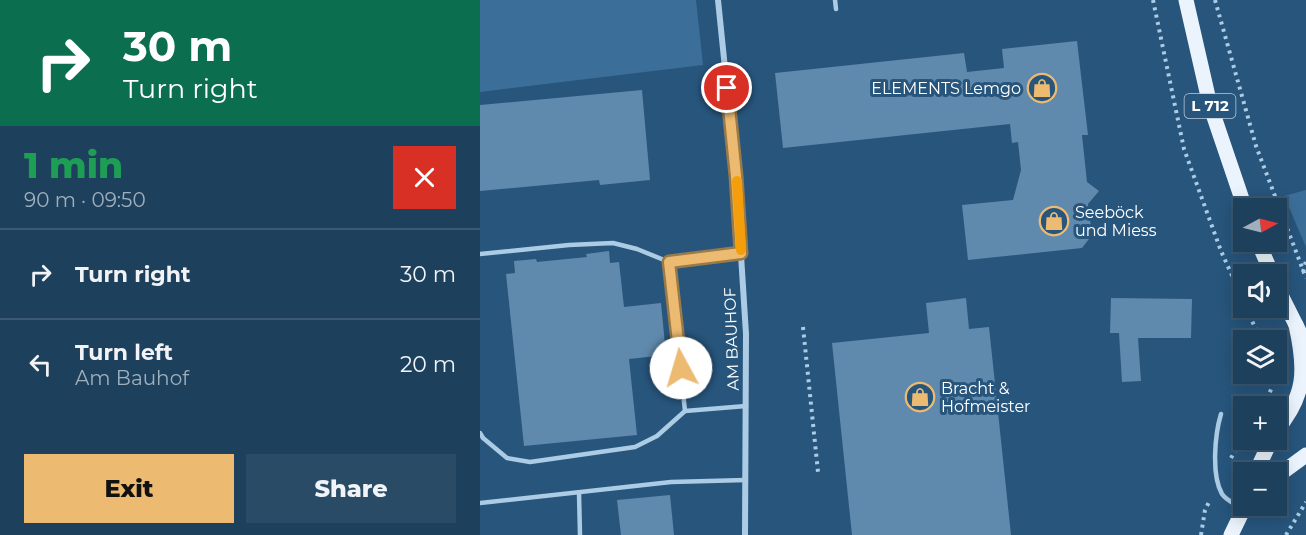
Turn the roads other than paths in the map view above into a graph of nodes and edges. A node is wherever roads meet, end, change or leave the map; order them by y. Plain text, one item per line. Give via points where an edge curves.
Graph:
1 (718, 0) edge
2 (835, 0) edge
3 (1185, 0) edge
4 (836, 9) dead end
5 (1242, 198) edge
6 (741, 253) junction
7 (480, 254) edge
8 (669, 262) junction
9 (1287, 307) edge
10 (1296, 325) junction
11 (1306, 345) edge
12 (746, 406) junction
13 (1306, 410) edge
14 (685, 411) junction
15 (1221, 414) dead end
16 (1289, 417) joint
17 (480, 433) edge
18 (1306, 455) edge
19 (1287, 469) edge
20 (746, 480) junction
21 (579, 493) junction
22 (1233, 500) edge
23 (480, 503) edge
24 (1240, 516) edge
25 (579, 535) edge
26 (745, 535) edge
27 (1231, 535) edge

1 - 6 street, AM BAUHOF
2 - 4 lane
3 - 5 main road, L 712 via 1210,105
6 - 8 lane
6 - 12 street, AM BAUHOF
7 - 8 lane via 613,243
8 - 14 lane
9 - 10 main road
10 - 11 main road
10 - 16 main road via 1303,369 1300,396
12 - 14 lane
12 - 20 street, AM BAUHOF
13 - 16 main road
14 - 17 lane via 657,436 635,447 530,462 507,458
15 - 22 lane via 1217,430 1218,483 1223,495
18 - 19 main road
20 - 21 lane via 671,482
20 - 26 street, AM BAUHOF
21 - 23 lane
21 - 25 lane
24 - 27 main road

